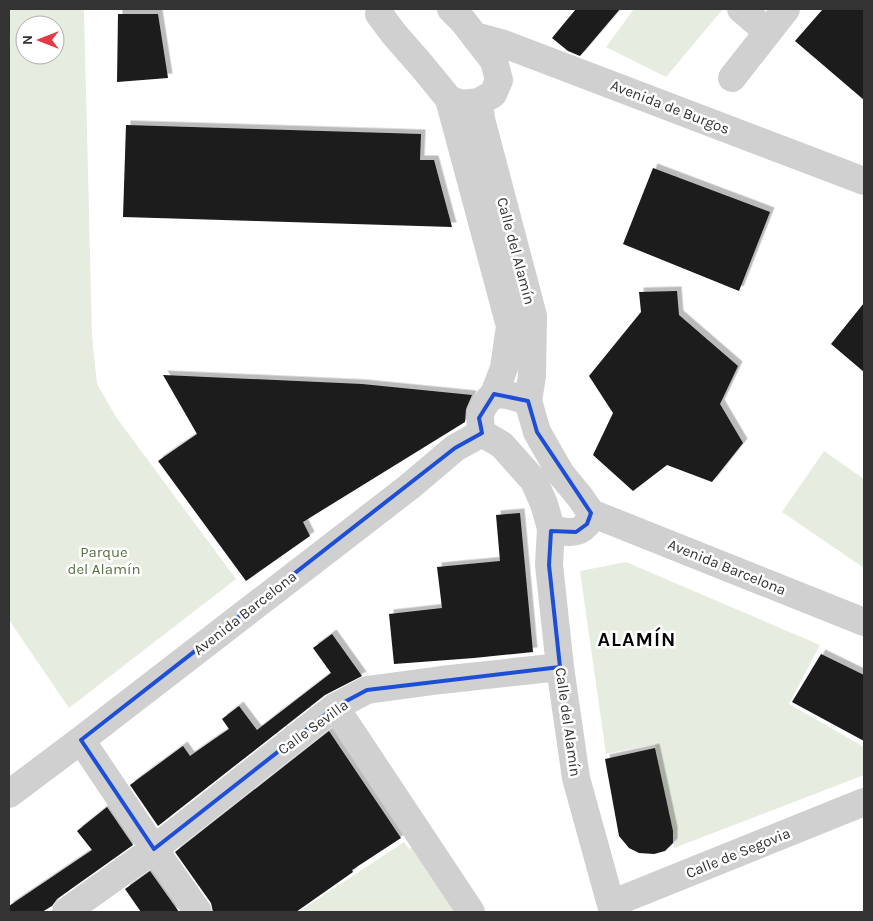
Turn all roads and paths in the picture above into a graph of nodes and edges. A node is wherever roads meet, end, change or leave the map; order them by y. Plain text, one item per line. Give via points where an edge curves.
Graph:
1 (451, 9) edge
2 (741, 9) edge
3 (786, 9) edge
4 (376, 11) edge
5 (768, 32) junction
6 (475, 36) junction
7 (732, 78) dead end
8 (449, 99) junction
9 (479, 102) junction
10 (864, 181) edge
11 (494, 394) junction
12 (528, 401) junction
13 (482, 433) junction
14 (591, 513) junction
15 (551, 528) junction
16 (864, 622) edge
17 (560, 667) junction
18 (335, 707) junction
19 (81, 740) junction
20 (9, 794) edge
21 (864, 802) edge
22 (154, 849) junction
23 (612, 908) edge
24 (66, 912) edge
25 (198, 912) edge
26 (471, 912) edge

1 - 6 street
2 - 5 street
3 - 5 street
4 - 8 street
5 - 7 street
6 - 9 street via 494,61 499,80 493,94
6 - 10 street, Avenida de Burgos via 504,44
8 - 9 street via 462,104
8 - 11 street, Calle del Alamín via 510,326 504,368
9 - 12 street, Calle del Alamín via 533,316 532,376
11 - 12 street
11 - 13 street, Calle del Alamín via 484,404 479,418
12 - 14 street via 537,432 561,474
13 - 15 street, Calle del Alamín via 502,445 534,481
13 - 19 street, Avenida Barcelona via 454,448 409,487
14 - 15 street via 587,524 576,532
14 - 16 street, Avenida Barcelona
15 - 17 street, Calle del Alamín via 549,565
17 - 18 street, Calle Sevilla via 367,690
17 - 23 street, Calle del Alamín via 576,778
18 - 22 street, Calle Sevilla
18 - 26 street
19 - 20 street, Avenida Barcelona
19 - 22 street
21 - 23 street, Calle de Segovia
22 - 24 street, Calle Sevilla
22 - 25 street

